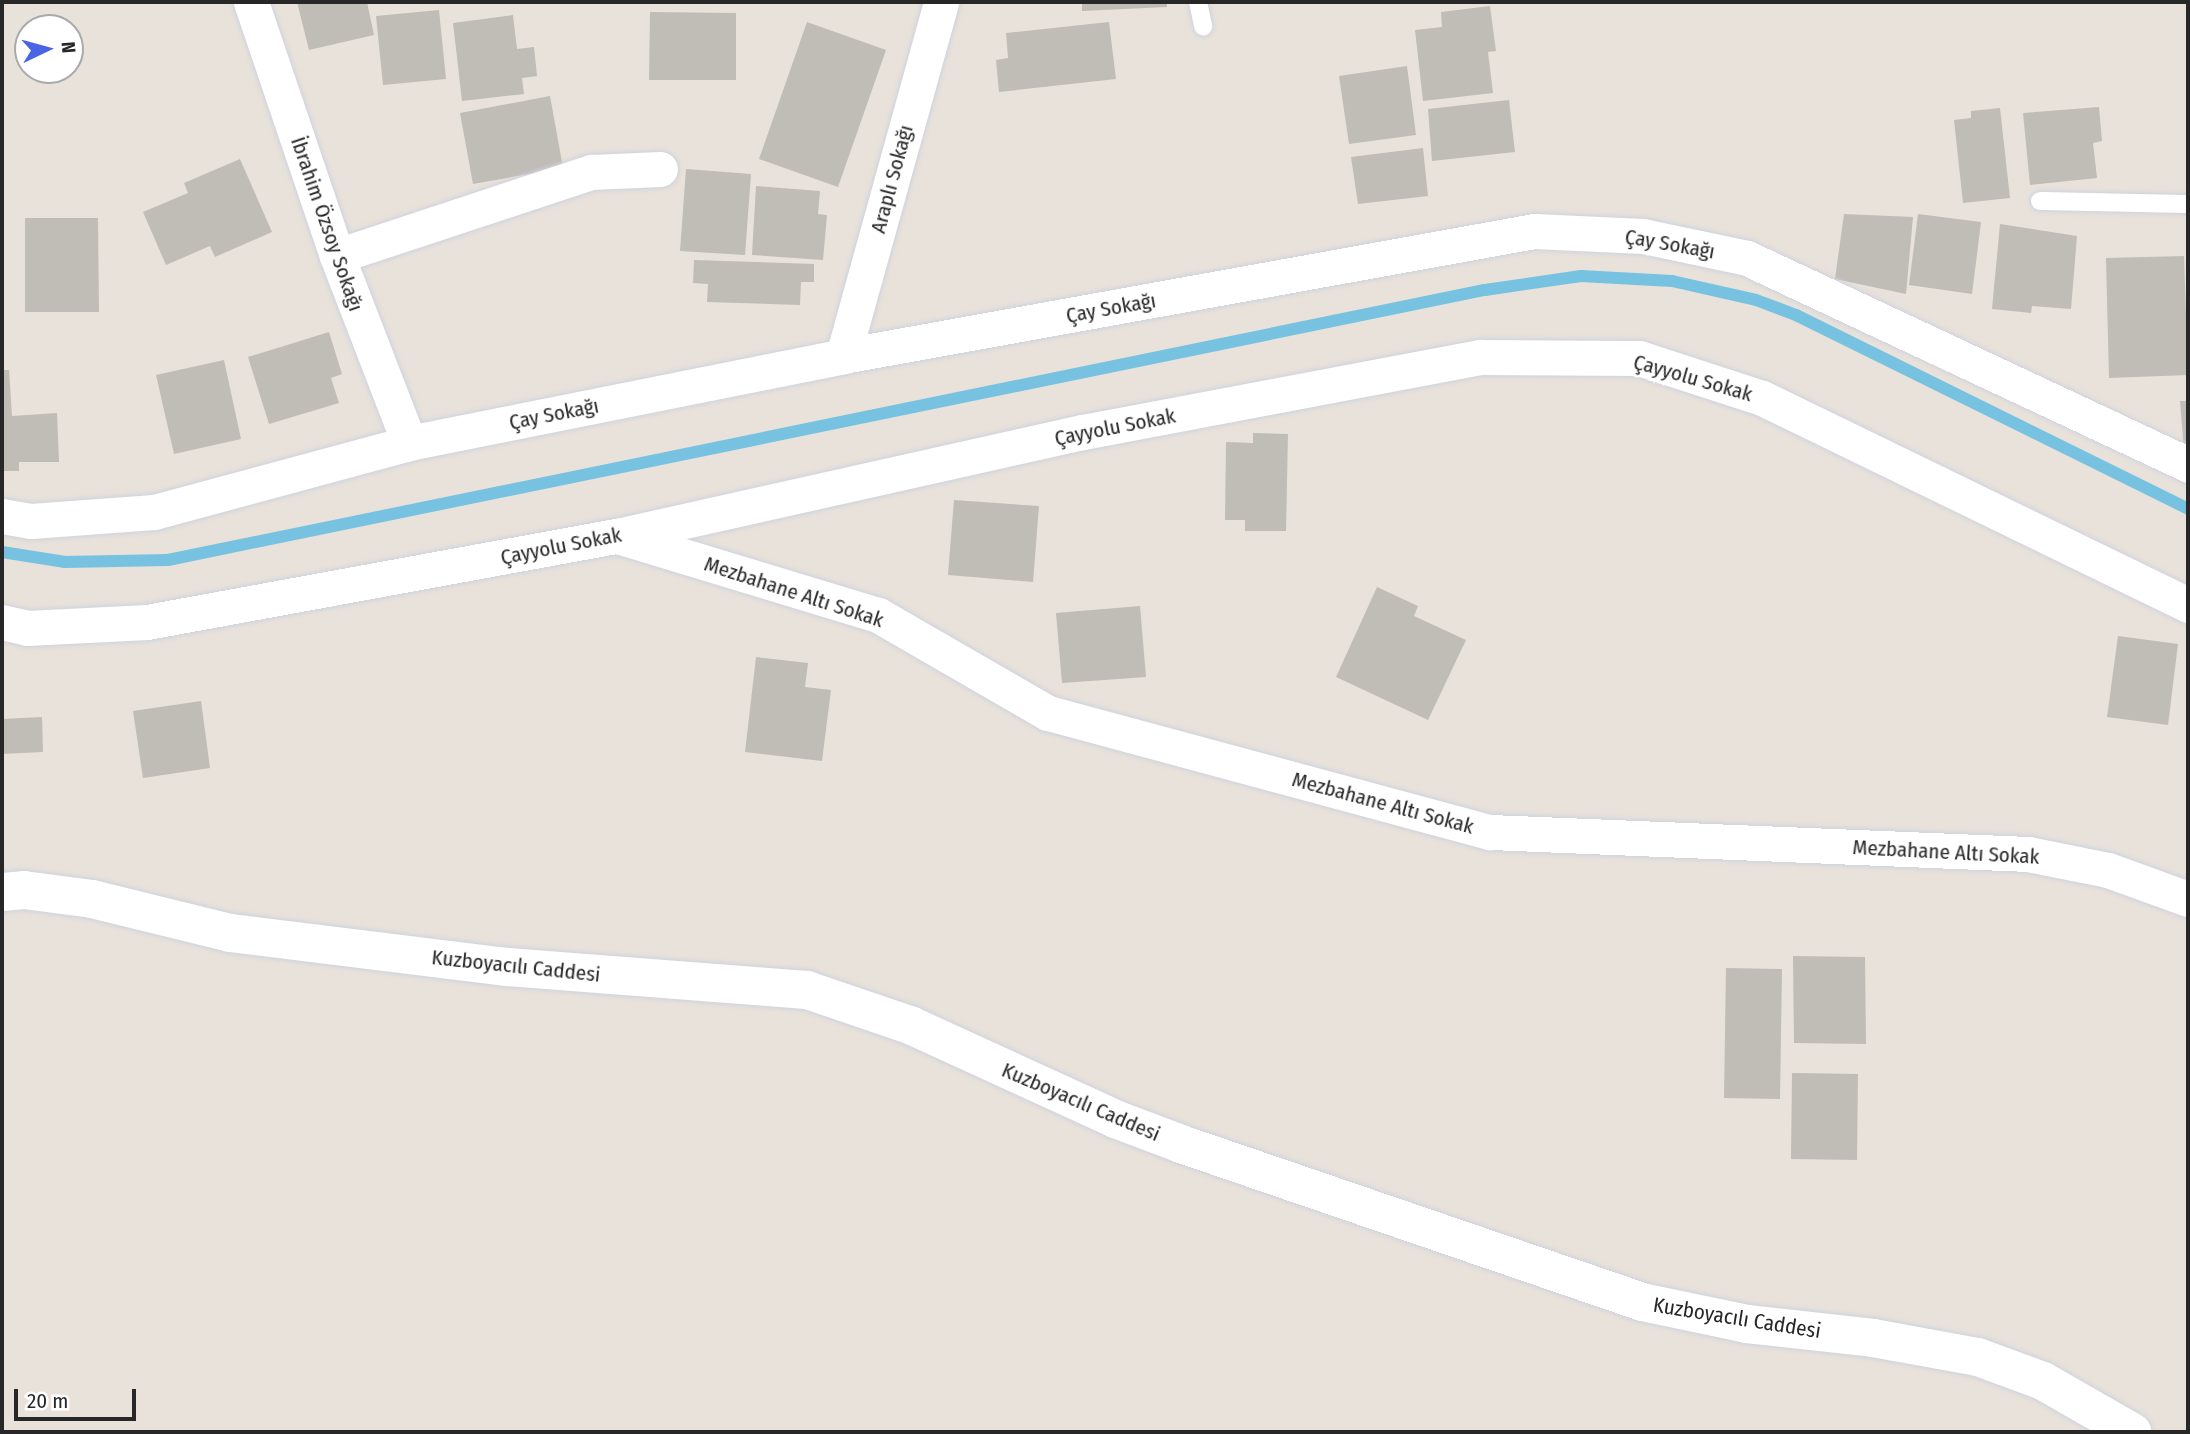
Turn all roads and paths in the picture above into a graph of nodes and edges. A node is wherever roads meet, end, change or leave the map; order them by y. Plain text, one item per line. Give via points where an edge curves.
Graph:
1 (251, 2) edge
2 (941, 2) edge
3 (1198, 2) edge
4 (1203, 26) dead end
5 (660, 169) dead end
6 (2040, 201) dead end
7 (2188, 204) edge
8 (337, 256) junction
9 (843, 356) junction
10 (409, 443) junction
11 (2188, 465) edge
12 (2, 516) edge
13 (617, 536) junction
14 (2188, 605) edge
15 (2, 622) edge
16 (2, 892) edge
17 (2188, 899) edge
18 (2132, 1432) edge

1 - 8 street, İbrahim Özsoy Sokağı
2 - 9 street, Araplı Sokağı
3 - 4 lane
5 - 8 street via 591,172
6 - 7 lane
8 - 10 street, İbrahim Özsoy Sokağı
9 - 10 street, Çay Sokağı
9 - 11 street, Çay Sokağı via 1534,231 1643,236 1746,258
10 - 12 street, Çay Sokağı via 154,512 31,522
13 - 14 street, Çayyolu Sokak via 1083,432 1480,357 1639,358 1762,398
13 - 15 street, Çayyolu Sokak via 147,622 27,628
13 - 17 street, Mezbahane Altı Sokak via 878,615 1048,713 1490,832 2028,854 2108,870
16 - 18 street, Kuzboyacılı Caddesi via 24,890 92,899 230,933 507,967 807,990 910,1025 1137,1128 1642,1302 1747,1324 1873,1338 1979,1357 2043,1381

